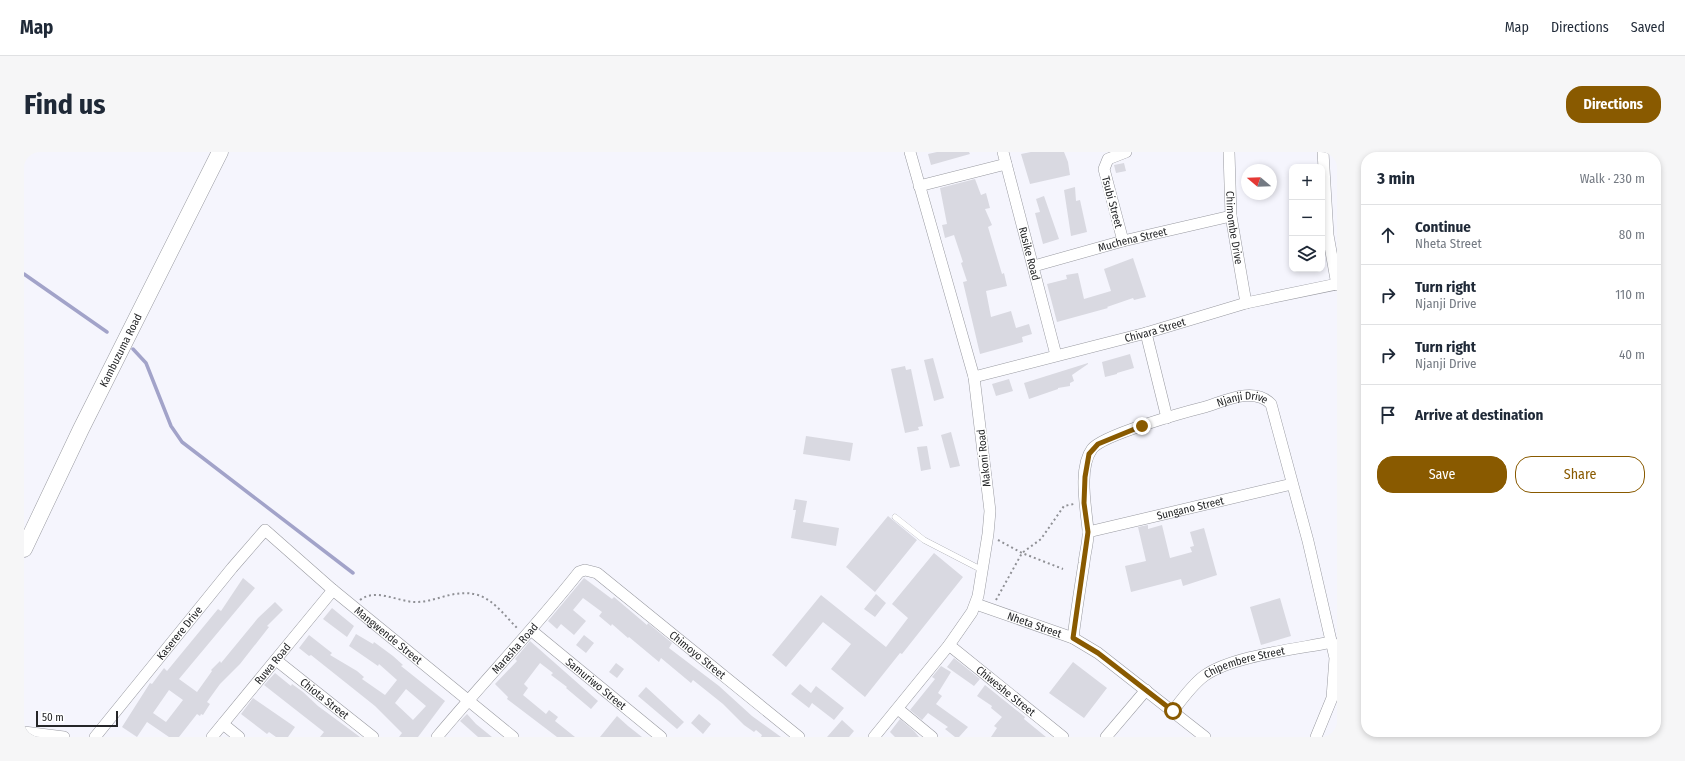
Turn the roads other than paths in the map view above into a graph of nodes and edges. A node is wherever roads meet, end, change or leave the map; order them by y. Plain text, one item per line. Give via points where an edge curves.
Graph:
1 (220, 152) edge
2 (910, 152) edge
3 (1003, 152) edge
4 (1126, 152) edge
5 (1229, 152) edge
6 (1323, 152) edge
7 (1006, 164) junction
8 (919, 186) junction
9 (1331, 208) edge
10 (1231, 216) junction
11 (1123, 241) junction
12 (1034, 266) junction
13 (1337, 284) edge
14 (1246, 302) junction
15 (1146, 333) junction
16 (1056, 355) junction
17 (974, 377) junction
18 (1167, 418) junction
19 (1292, 484) junction
20 (895, 517) dead end
21 (265, 530) joint
22 (1088, 532) junction
23 (24, 549) edge
24 (982, 570) junction
25 (597, 573) joint
26 (333, 590) junction
27 (976, 604) junction
28 (529, 634) junction
29 (1073, 638) junction
30 (1332, 642) junction
31 (949, 645) junction
32 (1336, 658) edge
33 (276, 660) junction
34 (1146, 690) junction
35 (468, 699) junction
36 (898, 709) junction
37 (1173, 711) junction
38 (223, 724) junction
39 (24, 732) edge
40 (101, 735) edge
41 (64, 737) edge
42 (212, 737) edge
43 (239, 737) edge
44 (373, 737) edge
45 (437, 737) edge
46 (513, 737) edge
47 (661, 737) edge
48 (799, 737) edge
49 (874, 737) edge
50 (932, 737) edge
51 (1063, 737) edge
52 (1106, 737) edge
53 (1205, 737) edge
54 (1316, 737) edge

1 - 23 main road, Kambuzuma Road via 81,429
2 - 8 street, Makoni Road
3 - 7 street, Rusike Road
4 - 11 street, Tsubi Street via 1108,159 1104,169
5 - 10 street, Chimombe Drive
6 - 9 street
7 - 8 street
7 - 12 street, Rusike Road
8 - 17 street, Makoni Road
9 - 13 street via 1328,235
10 - 11 street, Muchena Street
10 - 14 street, Chimombe Drive
11 - 12 street, Muchena Street
12 - 16 street, Rusike Road
13 - 14 street, Chivara Street
14 - 15 street, Chivara Street
15 - 16 street, Chivara Street
15 - 18 street
16 - 17 street, Chivara Street
17 - 24 street, Makoni Road via 990,511
18 - 19 street, Njanji Drive via 1242,396 1260,396 1271,404
18 - 22 street, Njanji Drive via 1106,440 1092,448 1086,464 1084,503
19 - 22 street, Sungano Street
19 - 30 street, Njanji Drive
20 - 24 lane via 924,540
21 - 26 street, Mangwende Street
21 - 40 street, Kaserere Drive via 232,568
22 - 29 street, Njanji Drive
24 - 27 street, Makoni Road
25 - 28 street, Marasha Road via 591,570 579,572
25 - 48 street, Chimoyo Street
26 - 33 street, Ruwa Road
26 - 35 street, Mangwende Street
27 - 29 street, Nheta Street
27 - 31 street, Makoni Road
28 - 35 street, Marasha Road
28 - 47 street, Samuriwo Street
29 - 34 street, Nheta Street via 1098,653
30 - 32 street, Njanji Drive
30 - 37 street, Chipembere Street via 1238,661 1221,667 1196,683
31 - 36 street, Makoni Road
31 - 51 street, Chiweshe Street
32 - 54 street, Njanji Drive via 1332,698
33 - 38 street, Ruwa Road
33 - 44 street, Chiota Street
34 - 37 street, Nheta Street
34 - 52 street
35 - 45 street, Marasha Road
35 - 46 street, Mangwende Street
36 - 49 street, Makoni Road
36 - 50 street
37 - 53 street, Nheta Street
38 - 42 street, Ruwa Road
38 - 43 street
39 - 41 street

